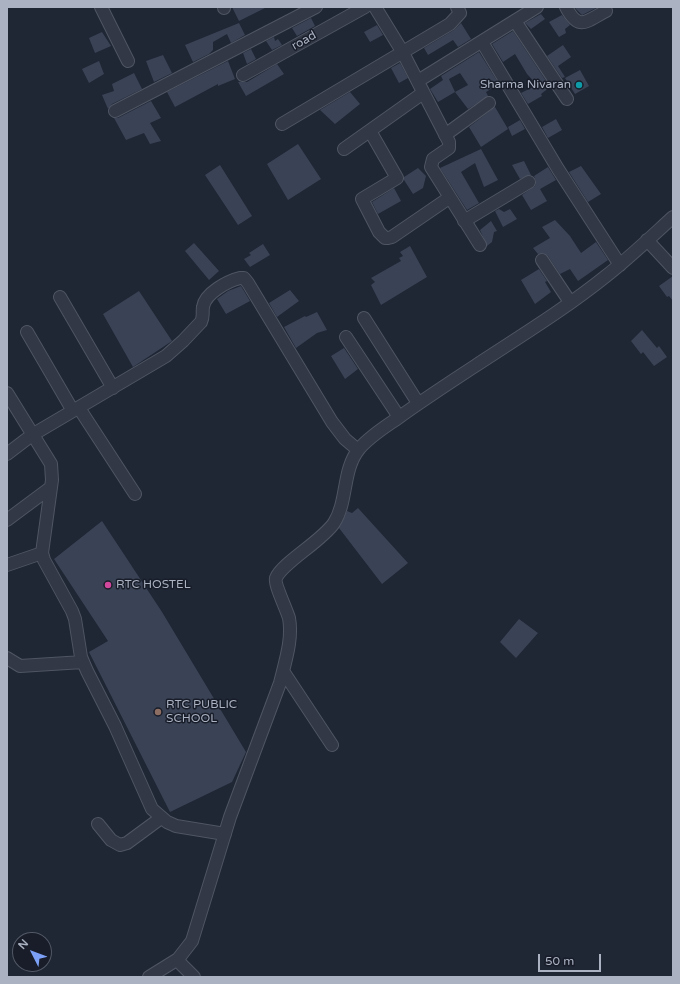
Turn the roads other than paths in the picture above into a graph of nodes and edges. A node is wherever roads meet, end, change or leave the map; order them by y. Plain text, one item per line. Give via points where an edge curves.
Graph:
1 (101, 7) edge
2 (315, 7) edge
3 (365, 7) edge
4 (375, 7) edge
5 (457, 7) edge
6 (537, 7) edge
7 (566, 7) edge
8 (606, 11) dead end
9 (515, 21) junction
10 (482, 42) junction
11 (402, 51) junction
12 (128, 61) dead end
13 (243, 75) dead end
14 (418, 81) junction
15 (423, 93) junction
16 (567, 99) dead end
17 (489, 104) dead end
18 (115, 111) dead end
19 (282, 124) dead end
20 (370, 131) junction
21 (445, 135) junction
22 (344, 149) dead end
23 (529, 182) dead end
24 (450, 198) junction
25 (673, 217) edge
26 (464, 222) junction
27 (647, 240) junction
28 (480, 244) dead end
29 (542, 260) dead end
30 (620, 265) junction
31 (673, 268) edge
32 (60, 297) dead end
33 (570, 302) junction
34 (364, 318) dead end
35 (27, 332) dead end
36 (346, 337) dead end
37 (113, 388) junction
38 (7, 393) edge
39 (418, 403) junction
40 (76, 409) junction
41 (399, 417) junction
42 (32, 435) junction
43 (358, 450) junction
44 (7, 454) edge
45 (50, 488) junction
46 (135, 494) dead end
47 (7, 520) edge
48 (42, 553) junction
49 (7, 565) edge
50 (7, 658) edge
51 (83, 662) junction
52 (283, 671) junction
53 (332, 745) dead end
54 (161, 818) junction
55 (98, 824) dead end
56 (225, 834) junction
57 (177, 960) junction
58 (149, 977) edge
59 (194, 977) edge

1 - 12 street
2 - 18 street
3 - 13 street, road
4 - 11 street
5 - 11 street via 460,13 450,24
6 - 9 street
7 - 8 street via 576,22 584,22
9 - 10 street
9 - 16 street
10 - 14 street
10 - 30 street via 558,169
11 - 14 street
11 - 19 street
14 - 15 street
15 - 20 street
15 - 21 street
17 - 21 street
20 - 22 street
20 - 24 street via 397,178 362,199 382,236 392,237
21 - 24 street via 449,148 433,159 431,167
23 - 26 street
24 - 26 street
25 - 27 street
26 - 28 street
27 - 30 street
27 - 31 street
29 - 33 street
30 - 33 street
32 - 37 street
33 - 39 street
34 - 39 street
35 - 40 street
36 - 41 street
37 - 40 street
37 - 43 street via 174,350 201,322 202,307 208,296 235,279 244,278 332,422 345,439
38 - 42 street
39 - 41 street
40 - 42 street
40 - 46 street
41 - 43 street
42 - 44 street
42 - 45 street via 51,464
43 - 52 street via 349,468 334,523 276,577 275,584 285,603 290,631
45 - 47 street
45 - 48 street
48 - 49 street
48 - 51 street via 75,619
50 - 51 street via 20,666
51 - 54 street via 152,809
52 - 53 street
52 - 56 street
54 - 55 street via 127,843 120,845 111,840
54 - 56 street via 176,826
56 - 57 street via 192,941
57 - 58 street
57 - 59 street

